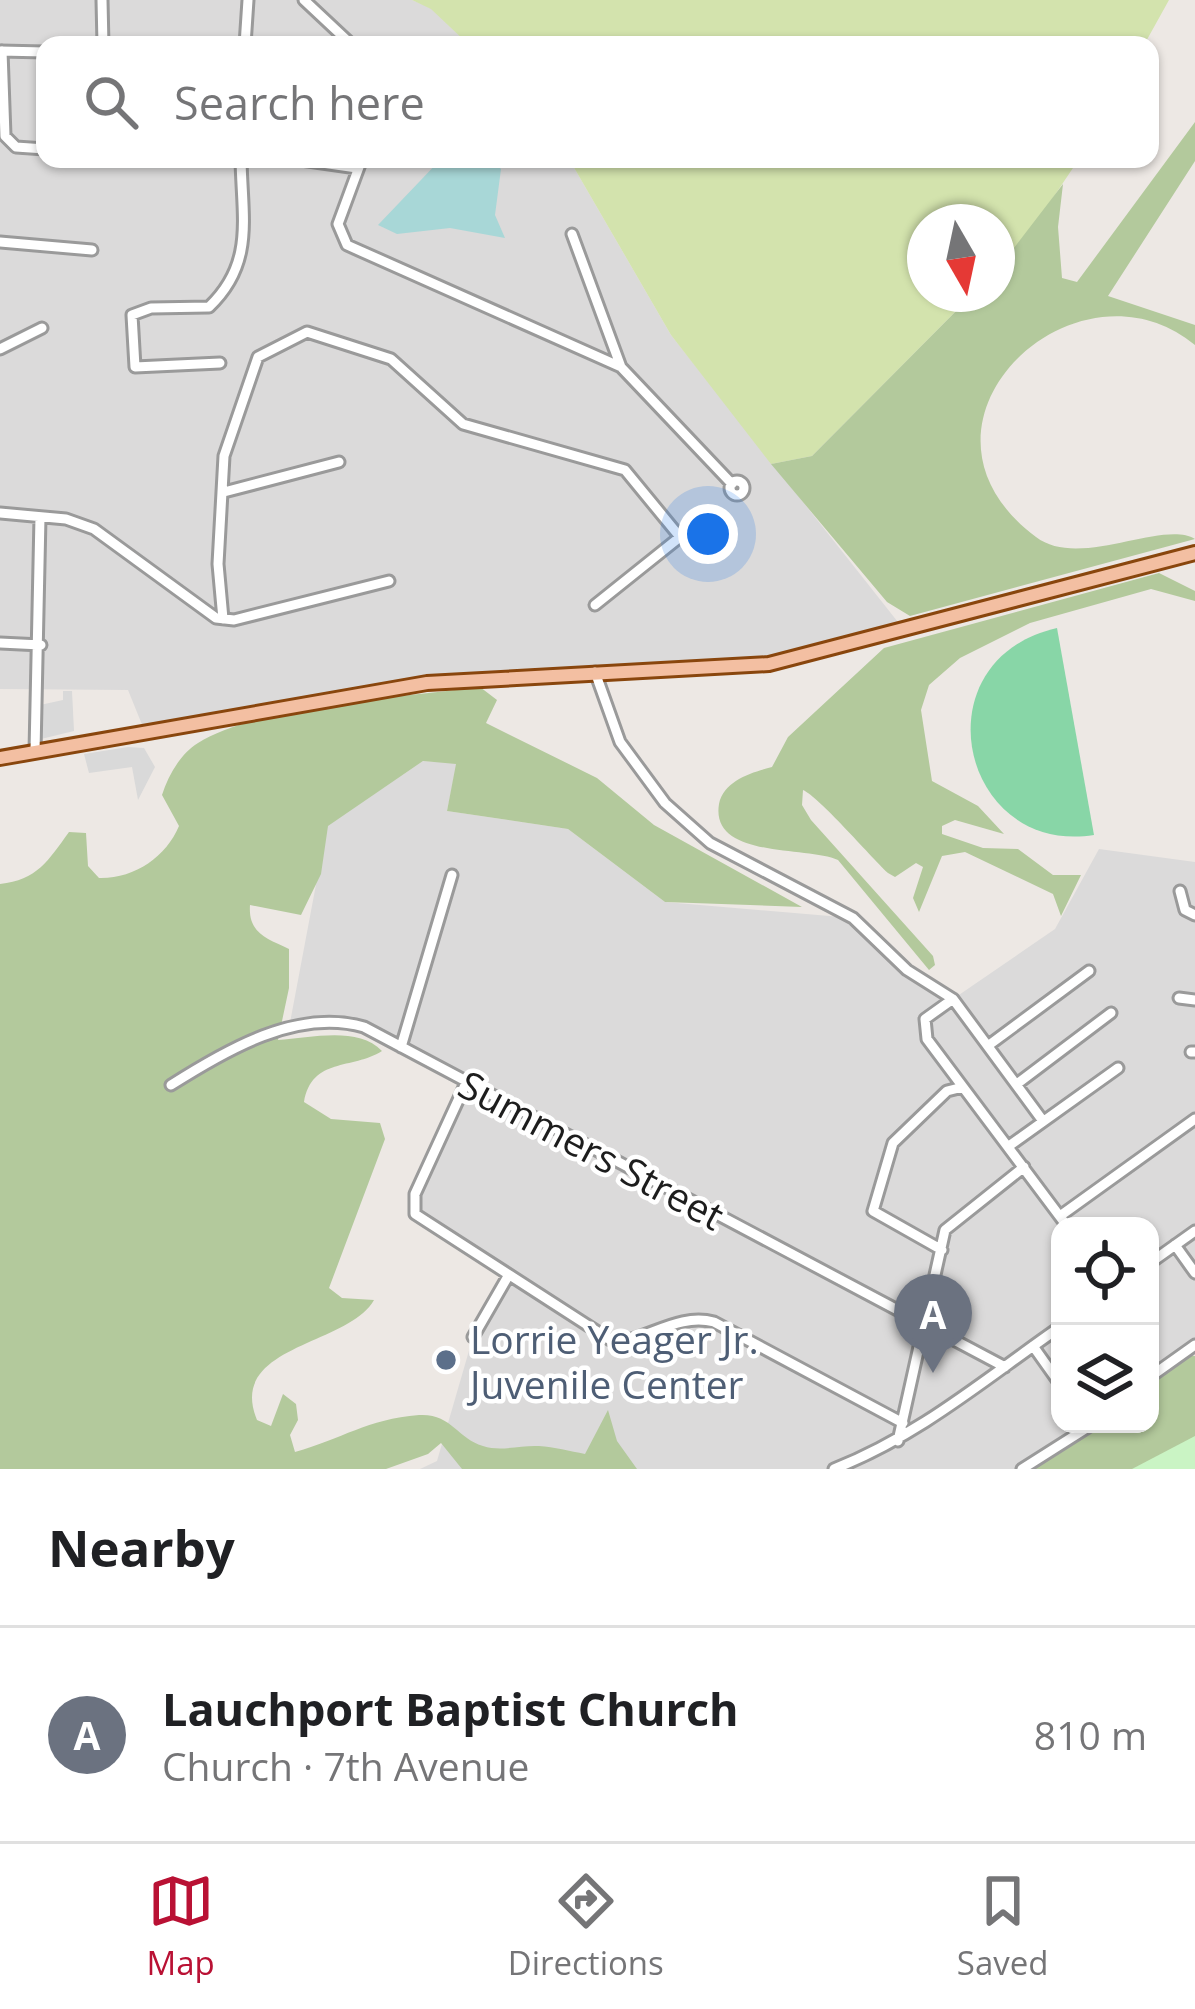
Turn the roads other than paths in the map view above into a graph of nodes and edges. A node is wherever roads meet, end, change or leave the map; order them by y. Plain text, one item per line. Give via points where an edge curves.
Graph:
1 (102, 0) edge
2 (248, 0) edge
3 (304, 0) edge
4 (103, 36) edge
5 (246, 36) edge
6 (342, 36) edge
7 (1, 51) edge
8 (36, 52) edge
9 (36, 148) edge
10 (241, 168) edge
11 (359, 168) edge
12 (572, 234) dead end
13 (0, 242) edge
14 (92, 250) dead end
15 (42, 328) dead end
16 (0, 349) edge
17 (220, 363) dead end
18 (621, 367) junction
19 (339, 462) dead end
20 (732, 484) dead end
21 (224, 492) junction
22 (0, 514) edge
23 (40, 517) junction
24 (1195, 553) edge
25 (389, 581) dead end
26 (595, 605) dead end
27 (223, 619) junction
28 (0, 643) edge
29 (41, 645) junction
30 (596, 672) junction
31 (35, 752) junction
32 (0, 758) edge
33 (452, 875) dead end
34 (1180, 891) dead end
35 (1195, 915) edge
36 (1089, 971) dead end
37 (1179, 998) dead end
38 (953, 999) junction
39 (1195, 1000) edge
40 (1112, 1013) dead end
41 (989, 1045) junction
42 (401, 1048) junction
43 (1118, 1068) dead end
44 (466, 1083) junction
45 (1017, 1084) junction
46 (171, 1085) dead end
47 (963, 1087) junction
48 (1195, 1119) edge
49 (1043, 1121) junction
50 (1009, 1146) junction
51 (1024, 1167) junction
52 (1061, 1217) edge
53 (1069, 1217) edge
54 (1195, 1231) edge
55 (1175, 1245) junction
56 (942, 1250) junction
57 (1159, 1257) edge
58 (1195, 1273) edge
59 (507, 1278) junction
60 (925, 1324) junction
61 (1051, 1333) edge
62 (473, 1336) dead end
63 (1195, 1345) edge
64 (1033, 1346) junction
65 (1004, 1366) junction
66 (1051, 1371) edge
67 (1159, 1371) edge
68 (902, 1423) junction
69 (1078, 1433) edge
70 (898, 1442) junction
71 (861, 1464) edge
72 (834, 1469) edge
73 (1022, 1469) edge

1 - 4 street
2 - 5 street
3 - 6 street
7 - 8 street
7 - 9 street via 5,136 16,147
10 - 17 street via 243,260 230,287 209,307 132,315 134,367
11 - 18 street via 338,224 347,245
12 - 18 street
13 - 14 street
15 - 16 street
18 - 20 street
19 - 21 street
21 - 26 street via 224,456 258,357 307,332 391,359 463,424 625,470 680,537
21 - 27 street
22 - 23 street
23 - 27 street via 94,529
23 - 29 street
24 - 30 main road via 769,664
25 - 27 street
28 - 29 street
29 - 31 street
30 - 31 main road via 427,683
30 - 38 street via 620,742 688,826 853,918 907,970
31 - 32 main road
33 - 42 street
34 - 35 street
36 - 41 street
37 - 39 street
38 - 41 street
38 - 47 street via 923,1028
40 - 45 street
41 - 45 street
42 - 44 street, Summers Street
42 - 46 street, Summers Street via 364,1028 320,1022 221,1053
43 - 49 street
44 - 59 street via 415,1194 415,1214
44 - 60 street, Summers Street
45 - 49 street
47 - 50 street
47 - 56 street via 947,1091 893,1142 873,1210
48 - 53 street
49 - 50 street
50 - 51 street
51 - 52 street
51 - 56 street via 955,1217
54 - 55 street
55 - 57 street
55 - 58 street
56 - 60 street
59 - 62 street
59 - 68 street via 615,1342 683,1319 714,1322
60 - 65 street, Summers Street
60 - 68 street
61 - 64 street
63 - 67 street
64 - 65 street
64 - 66 street
65 - 70 street
68 - 70 street
69 - 73 street
70 - 71 street
71 - 72 street

